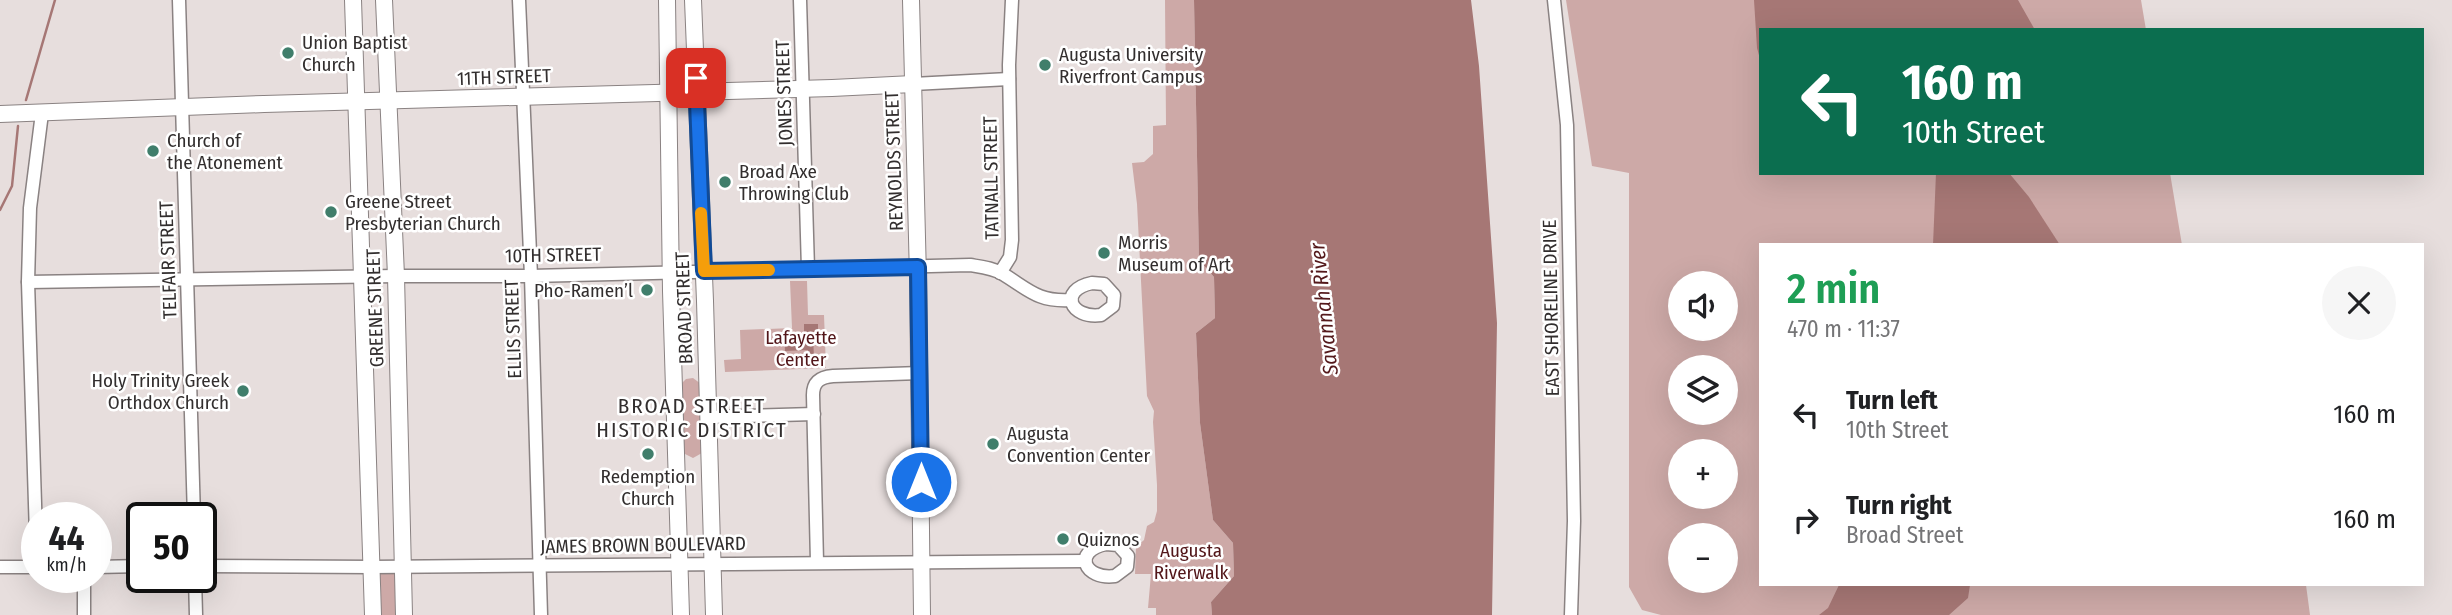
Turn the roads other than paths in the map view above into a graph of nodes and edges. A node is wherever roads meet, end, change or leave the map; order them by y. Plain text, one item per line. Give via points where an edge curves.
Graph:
1 (179, 0) edge
2 (353, 0) edge
3 (383, 0) edge
4 (519, 0) edge
5 (667, 0) edge
6 (693, 0) edge
7 (800, 0) edge
8 (911, 0) edge
9 (1013, 0) edge
10 (1554, 0) edge
11 (1009, 79) junction
12 (913, 84) junction
13 (804, 89) junction
14 (696, 92) junction
15 (669, 93) junction
16 (524, 97) junction
17 (389, 102) junction
18 (357, 103) junction
19 (181, 109) junction
20 (42, 113) junction
21 (7, 114) edge
22 (918, 267) junction
23 (808, 269) junction
24 (704, 271) junction
25 (672, 272) junction
26 (1000, 273) junction
27 (363, 276) junction
28 (396, 276) junction
29 (531, 276) junction
30 (188, 279) junction
31 (28, 282) junction
32 (1071, 300) dead end
33 (920, 373) junction
34 (814, 414) junction
35 (709, 417) junction
36 (35, 502) edge
37 (194, 502) edge
38 (1085, 561) dead end
39 (817, 562) junction
40 (921, 562) junction
41 (680, 564) junction
42 (712, 564) junction
43 (217, 566) edge
44 (539, 566) junction
45 (0, 567) edge
46 (21, 567) edge
47 (403, 567) junction
48 (372, 568) junction
49 (84, 593) edge
50 (195, 593) edge
51 (84, 615) edge
52 (196, 615) edge
53 (373, 615) edge
54 (404, 615) edge
55 (541, 615) edge
56 (681, 615) edge
57 (714, 615) edge
58 (922, 615) edge
59 (1571, 615) edge

1 - 19 street, TELFAIR STREET
2 - 18 main road, GREENE STREET
3 - 17 main road, GREENE STREET
4 - 16 street, ELLIS STREET
5 - 15 main road, BROAD STREET
6 - 14 main road, BROAD STREET
7 - 13 street, JONES STREET
8 - 12 main road, REYNOLDS STREET
9 - 11 street, TATNALL STREET
10 - 59 street, EAST SHORELINE DRIVE via 1567,137 1574,521
11 - 12 street, 11TH STREET
11 - 26 street, TATNALL STREET via 1012,240 1010,257
12 - 13 main road, 11TH STREET
12 - 22 main road, REYNOLDS STREET
13 - 14 main road, 11TH STREET
13 - 23 street, JONES STREET
14 - 15 main road, 11TH STREET
14 - 24 main road, BROAD STREET
15 - 16 main road, 11TH STREET
15 - 25 main road, BROAD STREET
16 - 17 main road, 11TH STREET
16 - 29 street, ELLIS STREET
17 - 18 main road, 11TH STREET
17 - 28 main road, GREENE STREET
18 - 19 main road, 11TH STREET
18 - 27 main road, GREENE STREET
19 - 20 main road, 11TH STREET
19 - 30 street, TELFAIR STREET
20 - 21 main road, 11TH STREET
20 - 31 street via 30,208
22 - 23 street, 10TH STREET
22 - 26 street, 10TH STREET via 970,265
22 - 33 main road, REYNOLDS STREET
23 - 24 street, 10TH STREET
24 - 25 street, 10TH STREET
24 - 35 main road, BROAD STREET
25 - 29 street, 10TH STREET
25 - 41 main road, BROAD STREET
26 - 32 street, 10TH STREET via 1034,295
27 - 28 street, 10TH STREET
27 - 30 street, 10TH STREET
27 - 48 main road, GREENE STREET
28 - 29 street, 10TH STREET
28 - 47 main road, GREENE STREET
29 - 44 street, ELLIS STREET
30 - 31 street, 10TH STREET
30 - 37 street, TELFAIR STREET
31 - 36 street
33 - 34 street via 833,376 817,381
33 - 40 main road, REYNOLDS STREET
34 - 35 street
34 - 39 street
35 - 42 main road, BROAD STREET
38 - 40 street, JAMES BROWN BOULEVARD
39 - 40 street, JAMES BROWN BOULEVARD
39 - 42 street, JAMES BROWN BOULEVARD
40 - 58 main road, REYNOLDS STREET
41 - 42 street, JAMES BROWN BOULEVARD
41 - 44 street, JAMES BROWN BOULEVARD
41 - 56 main road, BROAD STREET
42 - 57 main road, BROAD STREET
43 - 48 street, JAMES BROWN BOULEVARD
44 - 47 street, JAMES BROWN BOULEVARD
44 - 55 street, ELLIS STREET
45 - 46 street
47 - 48 street, JAMES BROWN BOULEVARD
47 - 54 main road, GREENE STREET
48 - 53 main road, GREENE STREET
49 - 51 street
50 - 52 street

